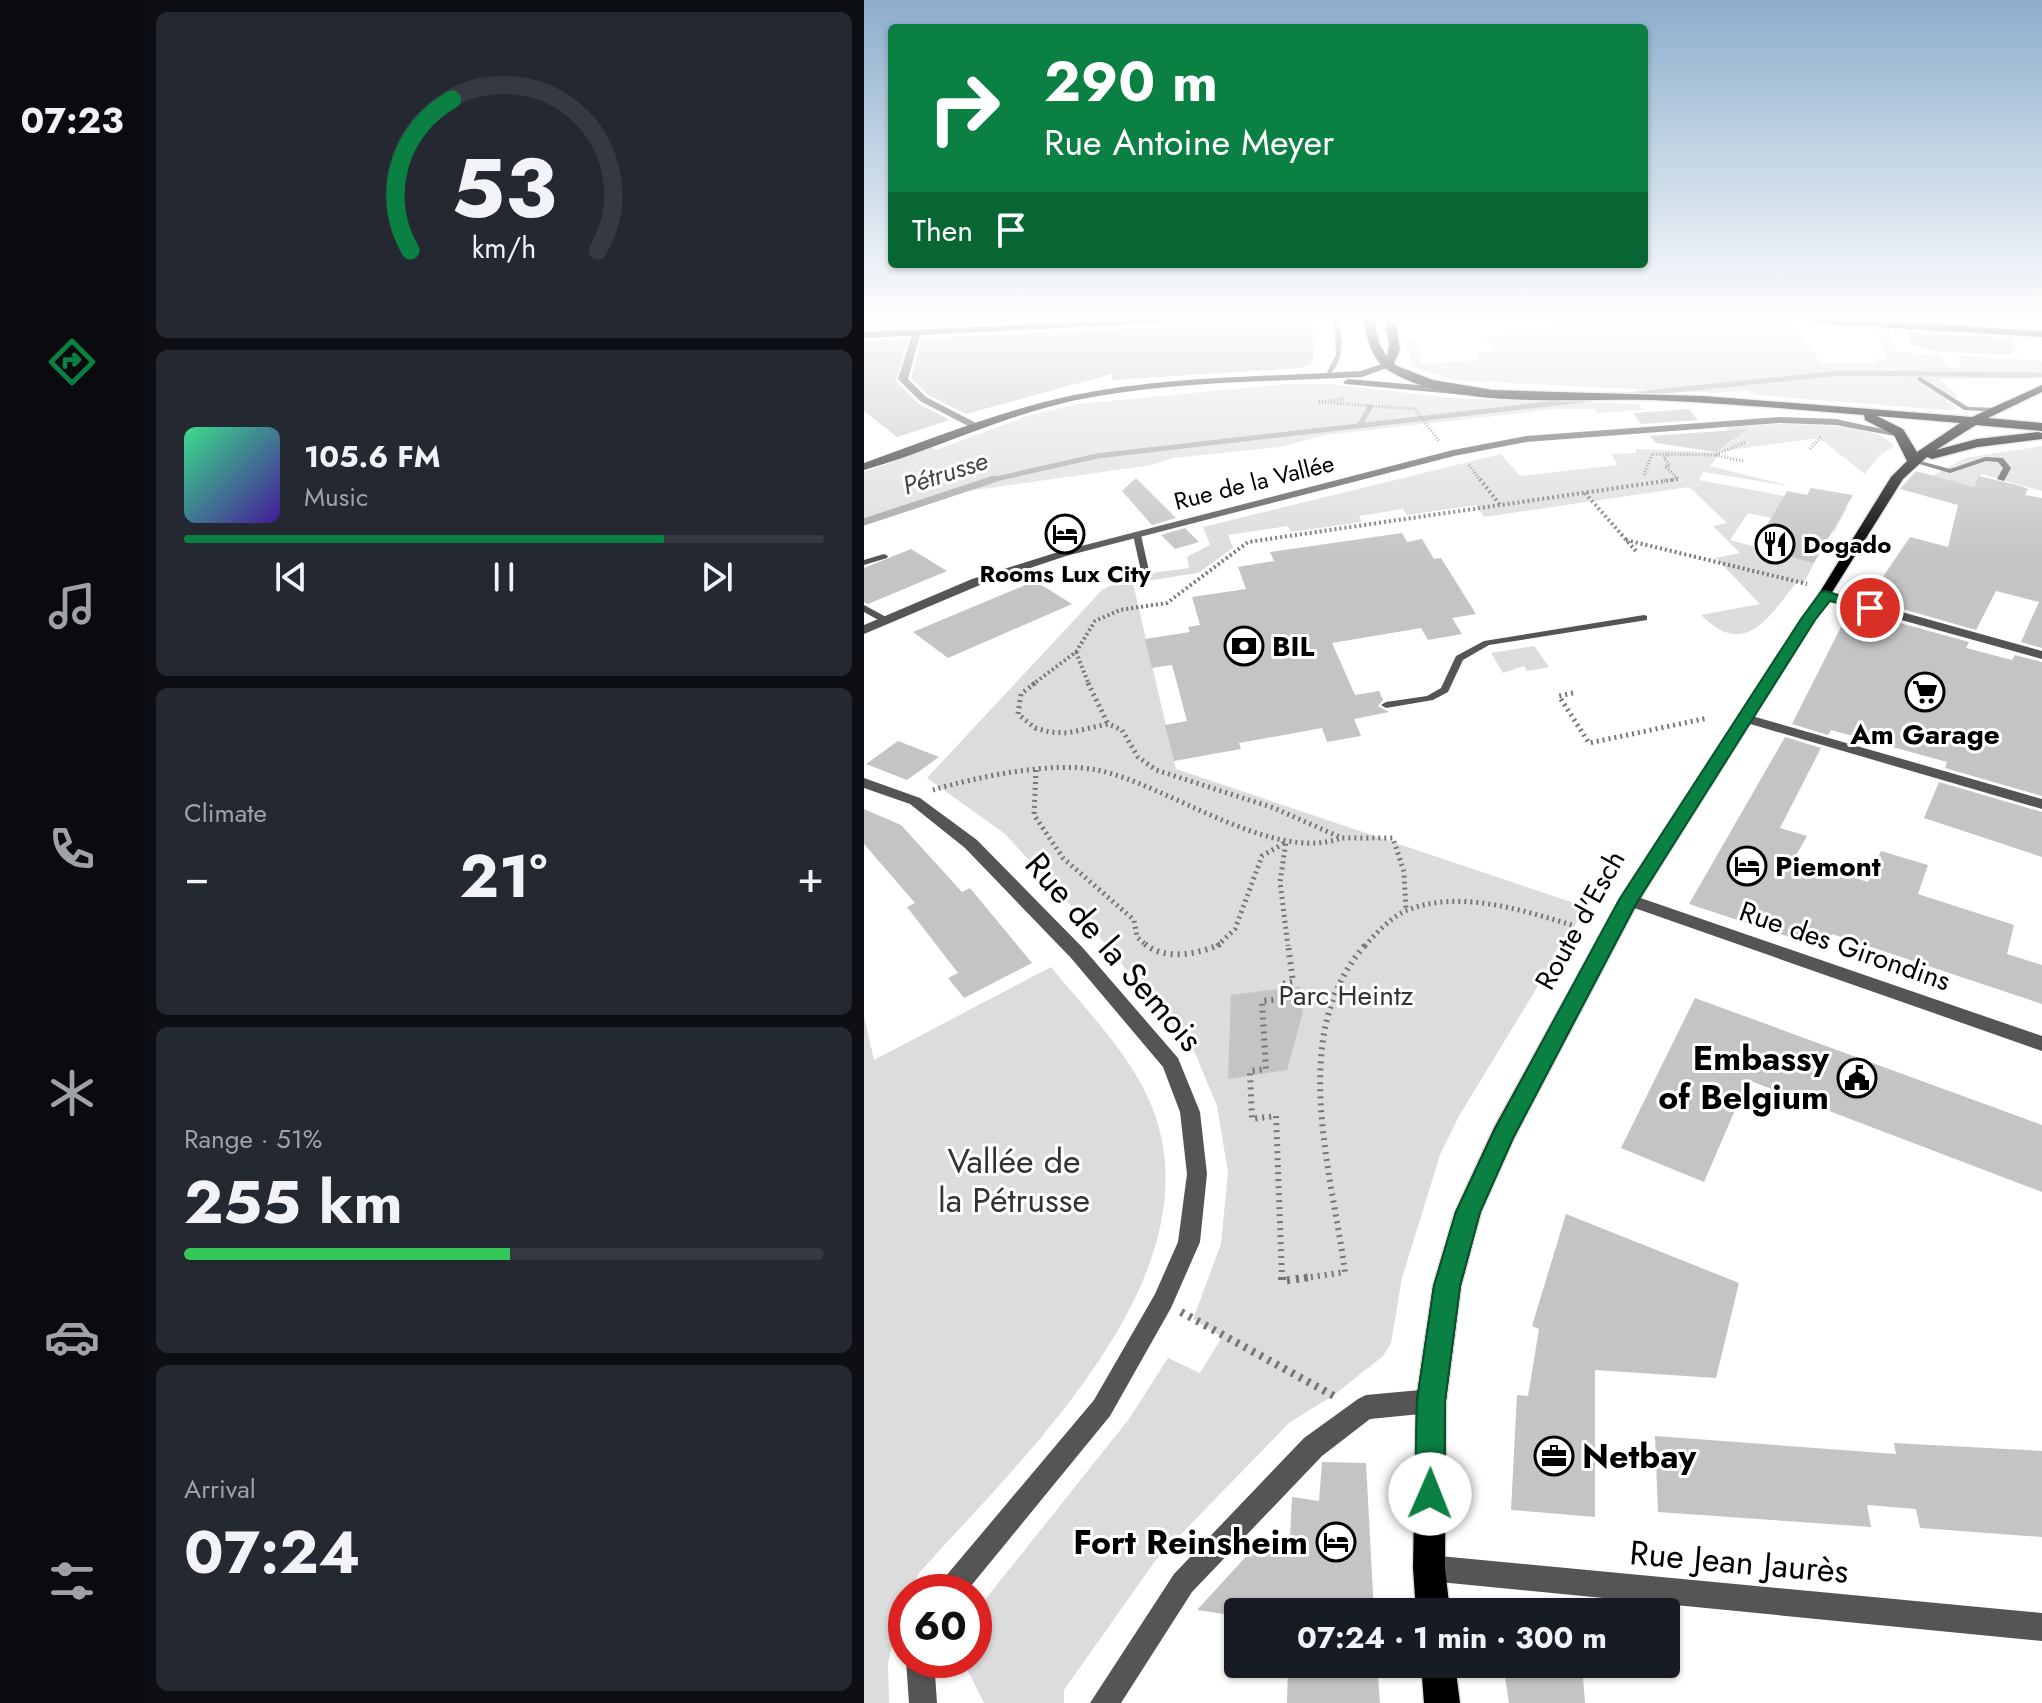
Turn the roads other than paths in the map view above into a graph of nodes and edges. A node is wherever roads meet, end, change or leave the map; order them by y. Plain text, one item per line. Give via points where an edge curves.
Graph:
1 (924, 399) edge
2 (1074, 399) edge
3 (1695, 399) edge
4 (1951, 399) edge
5 (2019, 399) edge
6 (1845, 409) junction
7 (1997, 410) junction
8 (1973, 421) junction
9 (977, 427) junction
10 (2042, 427) edge
11 (1905, 435) junction
12 (2042, 436) edge
13 (1913, 461) junction
14 (864, 467) edge
15 (2001, 479) dead end
16 (1137, 535) junction
17 (884, 556) dead end
18 (864, 563) edge
19 (1145, 571) dead end
20 (1826, 595) junction
21 (864, 608) edge
22 (1644, 618) dead end
23 (885, 620) junction
24 (864, 630) edge
25 (2042, 655) edge
26 (1386, 705) dead end
27 (1745, 718) junction
28 (864, 783) edge
29 (2042, 804) edge
30 (1629, 900) junction
31 (2042, 1044) edge
32 (1431, 1401) junction
33 (1429, 1568) junction
34 (964, 1574) edge
35 (1432, 1598) edge
36 (2042, 1627) edge
37 (921, 1678) edge
38 (1439, 1678) edge
39 (923, 1703) edge
40 (1104, 1703) edge
41 (1442, 1703) edge

1 - 9 street
2 - 9 main road
3 - 6 main road
4 - 7 lane via 1966,409
5 - 7 main road, Route d'Esch
6 - 8 main road
6 - 11 main road via 1888,423
7 - 8 main road, Route d'Esch
8 - 10 main road
8 - 13 main road, Route d'Esch
9 - 14 main road
11 - 13 main road
11 - 16 street, Rue de la Vallée via 1836,422 1779,420 1526,439
12 - 13 main road via 1977,443
13 - 15 lane via 1950,471 1985,459 2000,460 2007,468
13 - 20 main road, Route d'Esch via 1887,493
16 - 19 lane
16 - 23 street, Rue de la Vallée via 976,582
17 - 18 lane
20 - 25 street
20 - 27 main road, Route d'Esch
21 - 23 lane
22 - 26 lane via 1487,643 1459,658 1445,690 1430,698
23 - 24 street, Rue de la Vallée
27 - 29 street
27 - 30 main road, Route d'Esch
28 - 34 street, Rue de la Semois via 915,801 971,844 1077,953 1171,1063 1190,1112 1197,1174 1189,1242 1163,1301 1102,1408
30 - 31 street, Rue des Girondins
30 - 32 main road, Route d'Esch via 1503,1135 1468,1212 1447,1286
32 - 33 main road, Route d'Esch
32 - 40 street via 1366,1407 1313,1447 1183,1583
33 - 35 main road, Route d'Esch
33 - 36 street, Rue Jean Jaurès
37 - 39 street
38 - 41 main road

